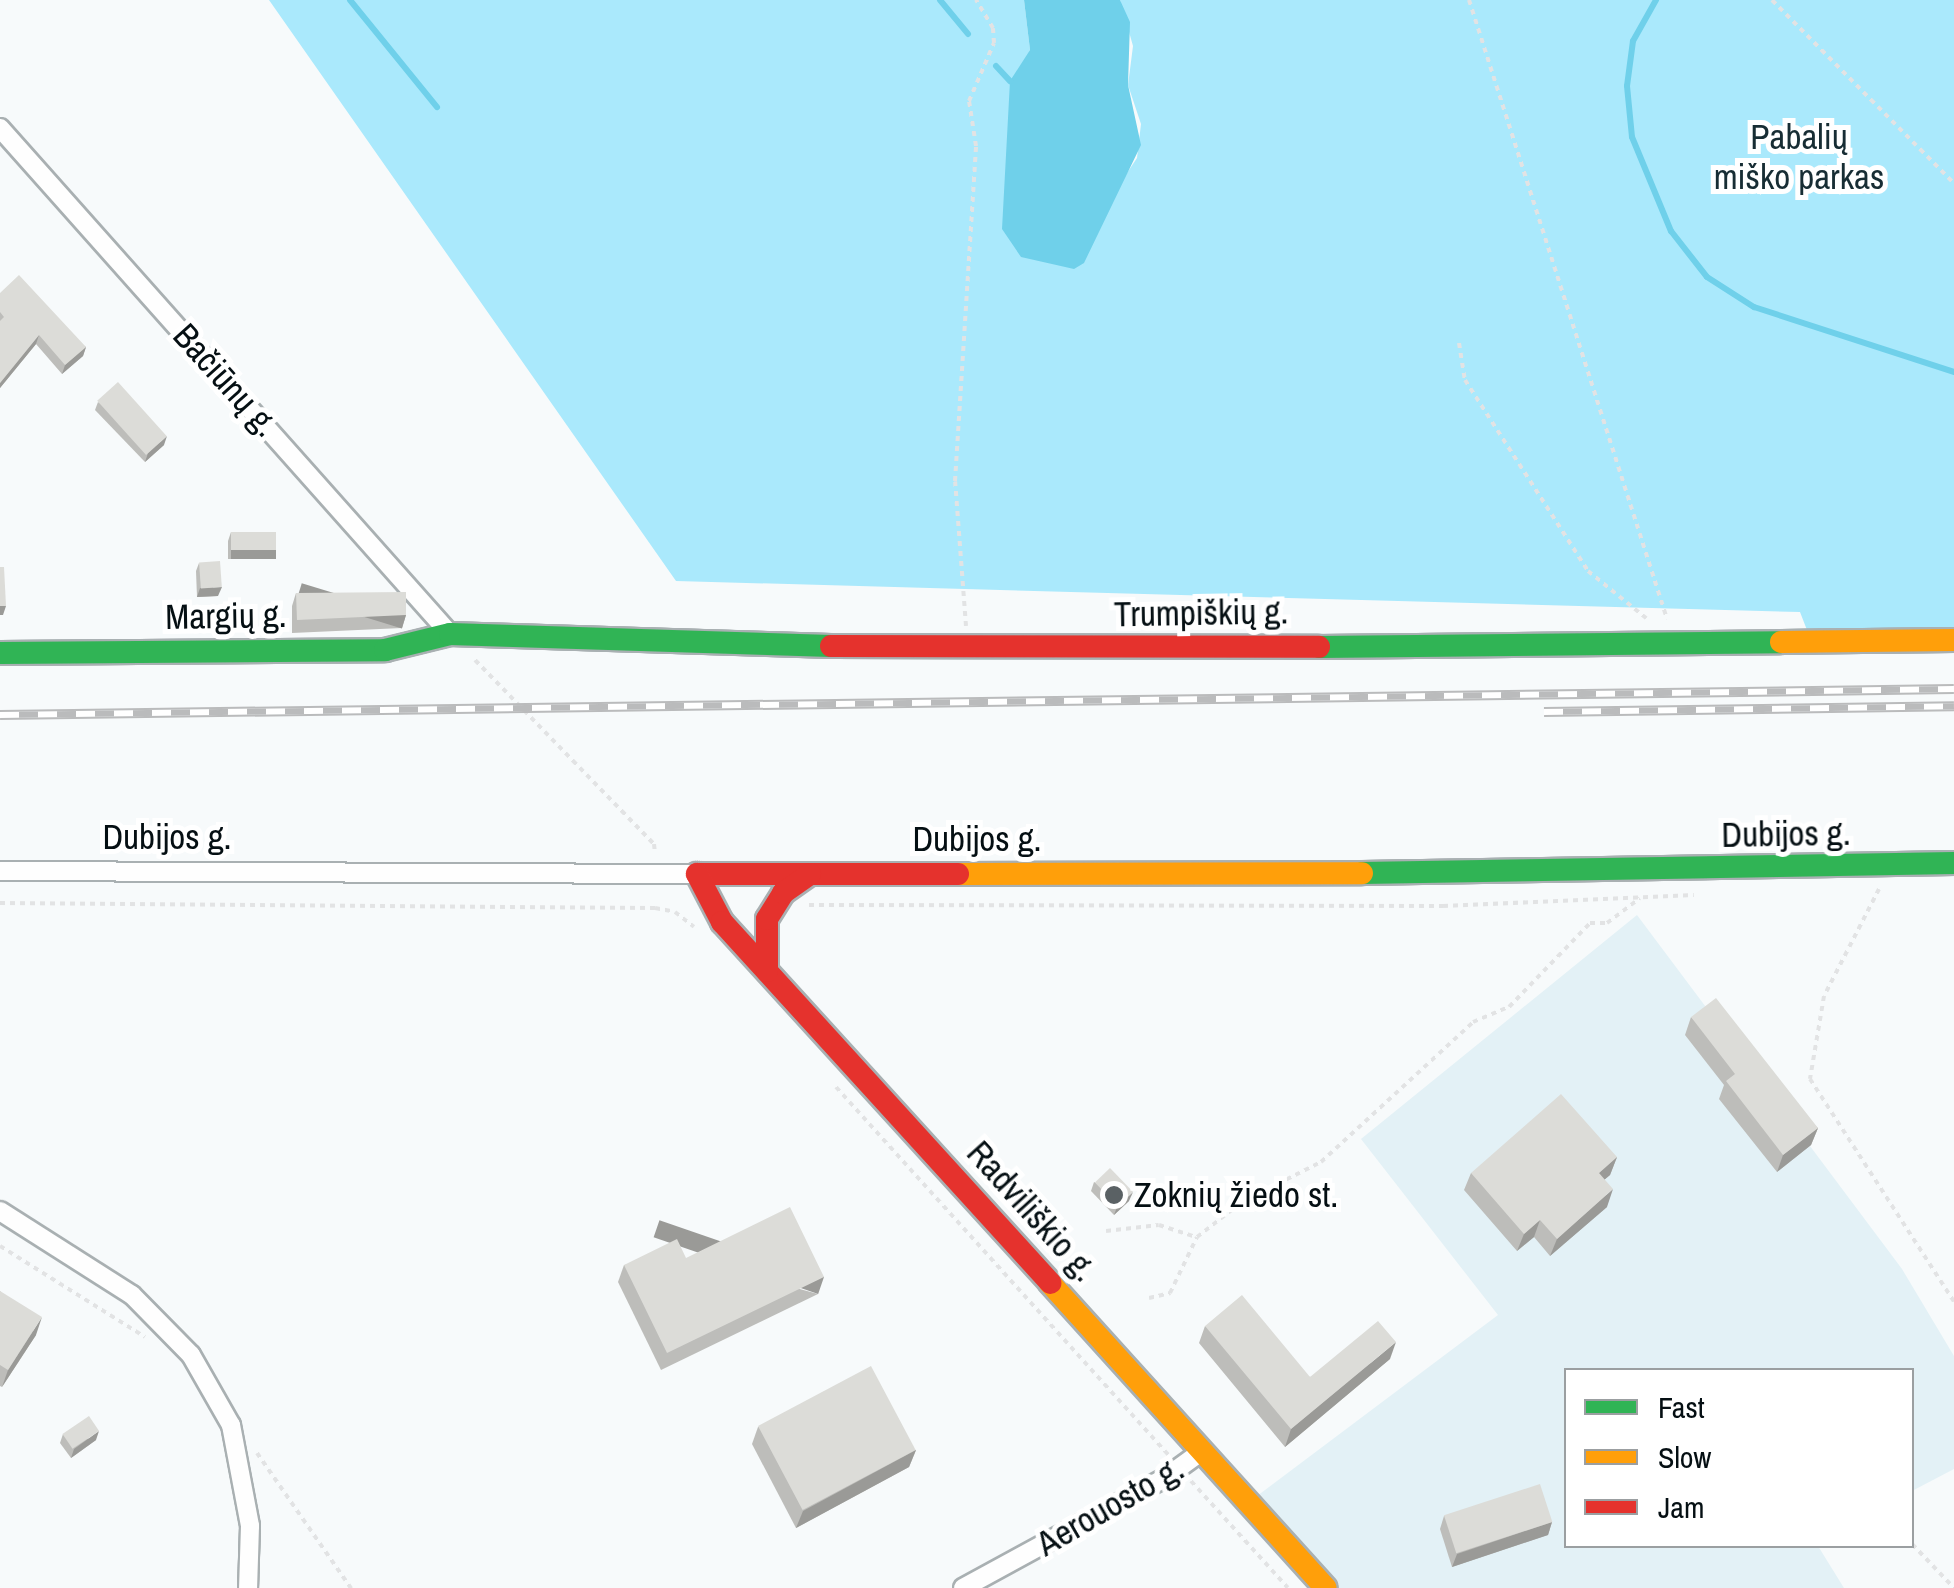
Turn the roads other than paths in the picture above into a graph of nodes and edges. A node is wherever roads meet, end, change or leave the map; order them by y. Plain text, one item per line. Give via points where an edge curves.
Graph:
1 (0, 128) edge
2 (450, 634) junction
3 (1954, 640) edge
4 (0, 654) edge
5 (1954, 864) edge
6 (0, 871) edge
7 (697, 874) junction
8 (810, 874) junction
9 (766, 972) junction
10 (0, 1211) edge
11 (1202, 1451) junction
12 (248, 1588) edge
13 (963, 1588) edge
14 (1326, 1588) edge

1 - 2 street, Bačiūnų g.
2 - 3 main road, Trumpiškių g. via 968,651
2 - 4 main road, Margių g. via 384,650
5 - 8 main road, Dubijos g. via 1524,873
6 - 7 street, Dubijos g.
7 - 8 main road, Dubijos g.
7 - 9 main road, Radviliškio g. via 722,922
8 - 9 main road via 774,906 763,934
9 - 11 main road, Radviliškio g.
10 - 12 street via 132,1295 191,1354 231,1425 250,1526
11 - 13 street, Aerouosto g.
11 - 14 main road, Radviliškio g.

